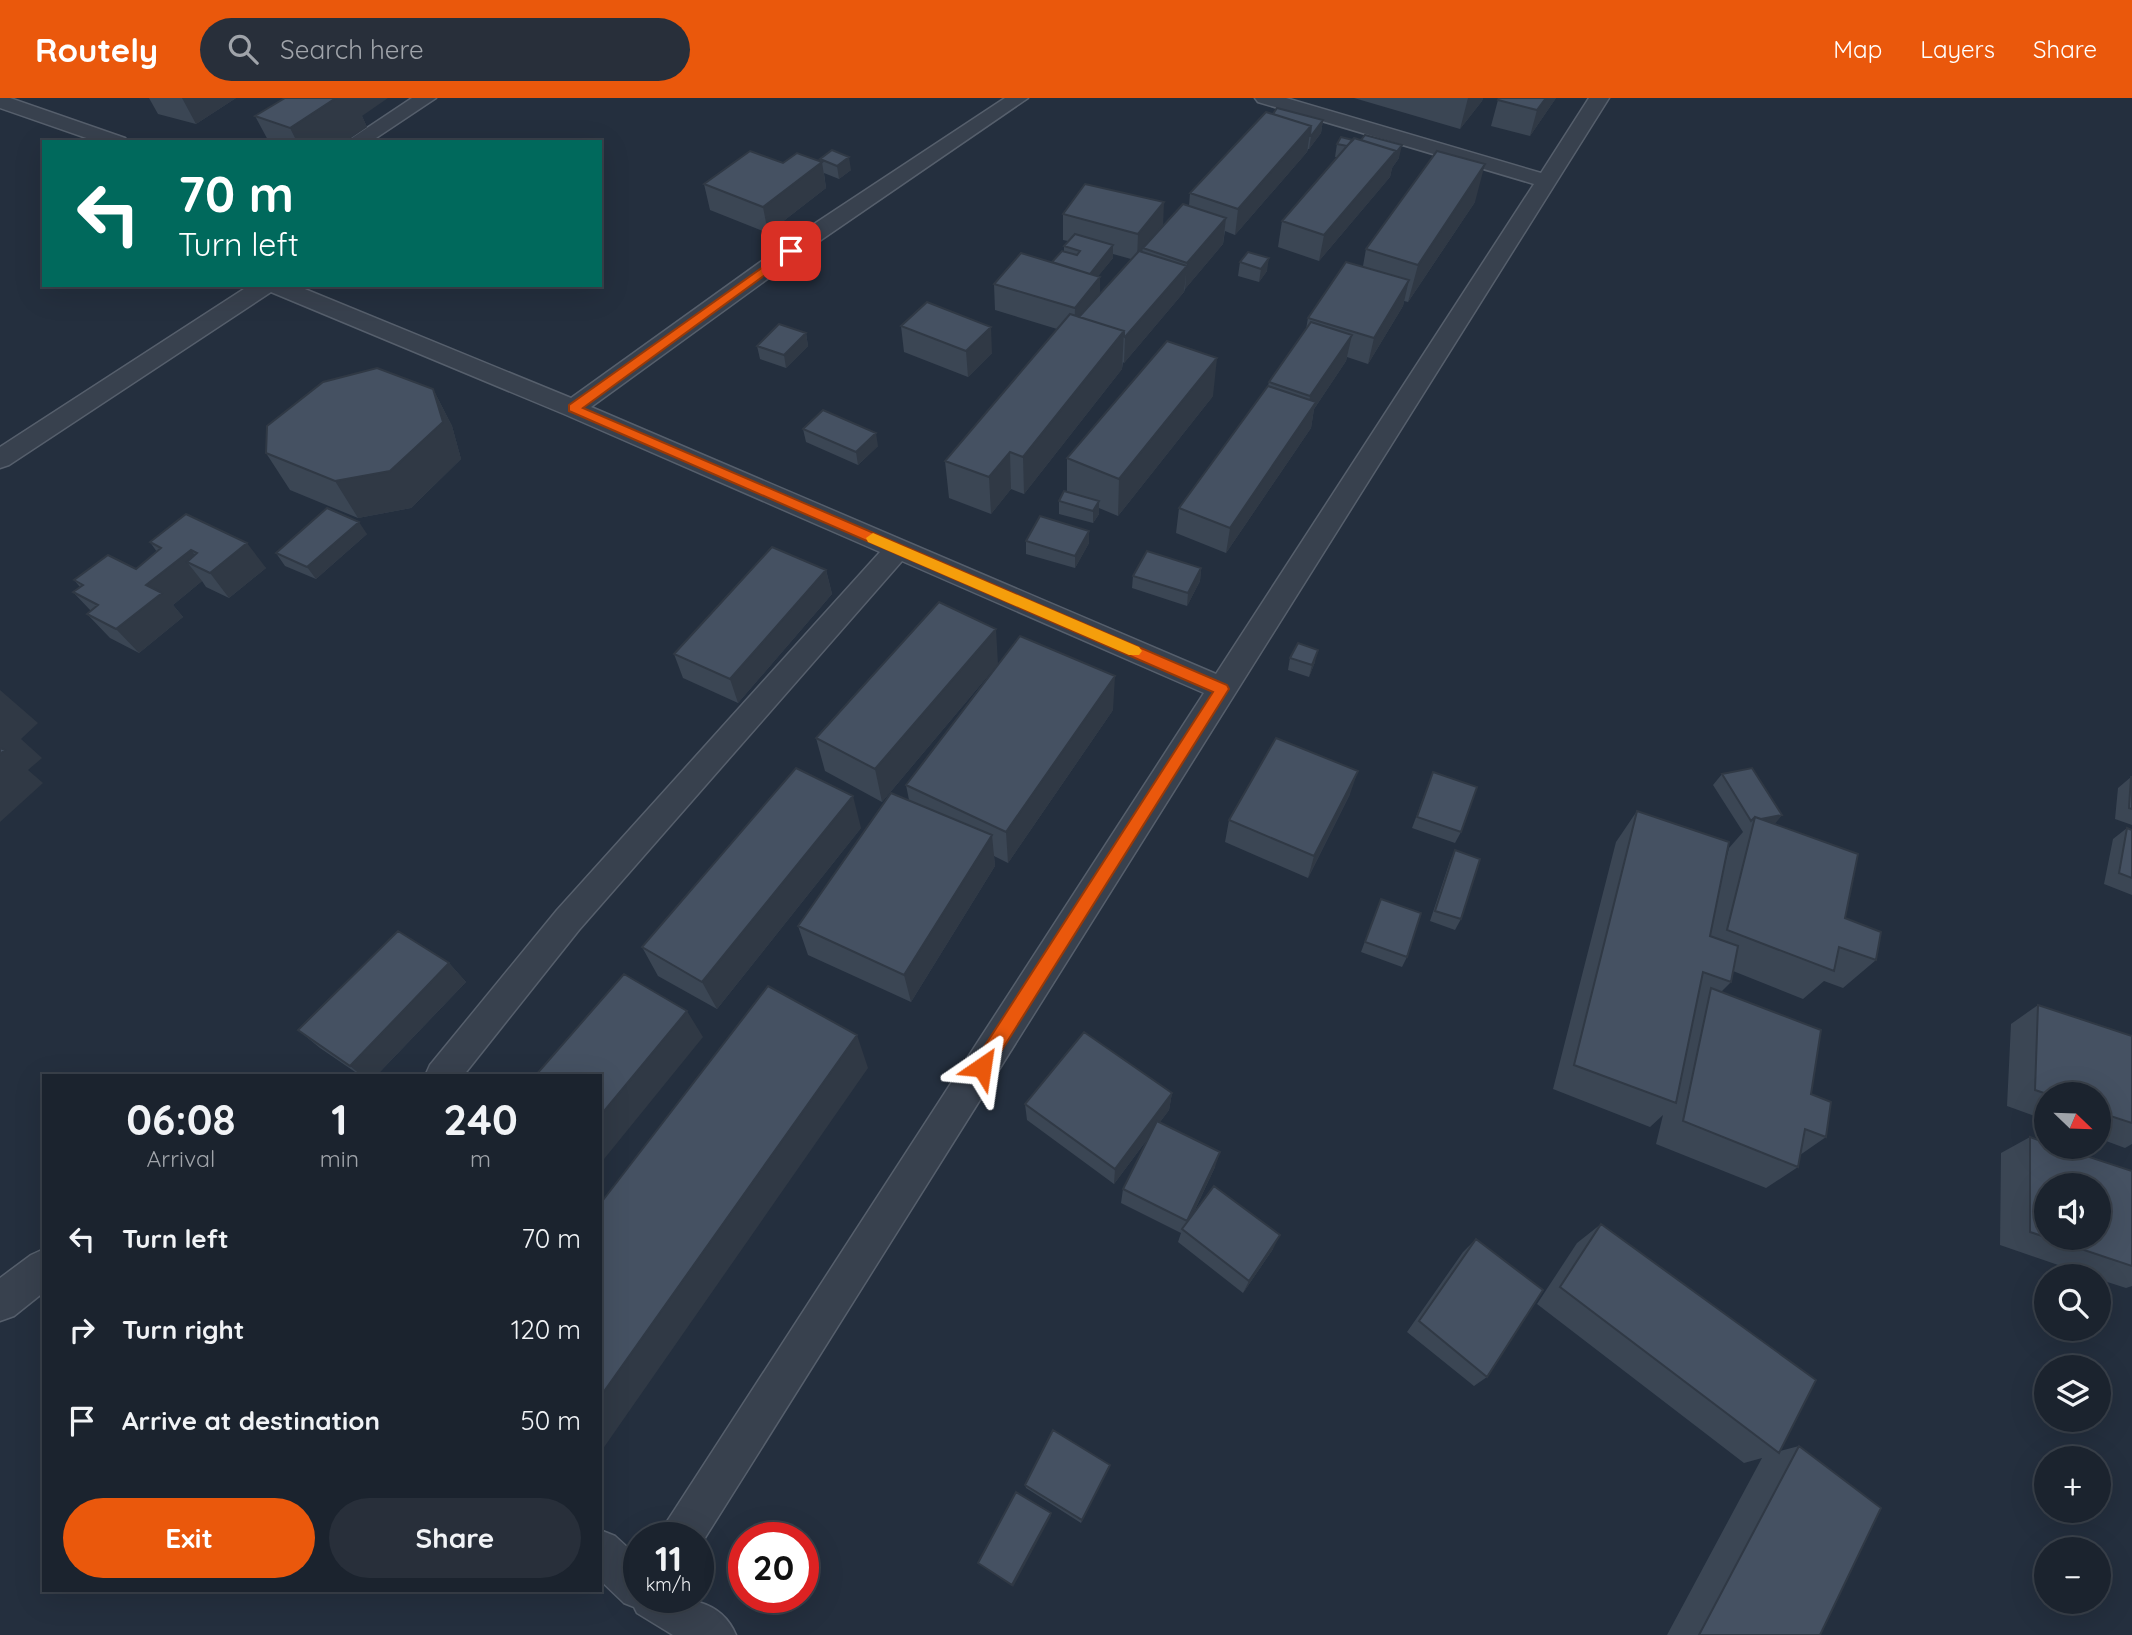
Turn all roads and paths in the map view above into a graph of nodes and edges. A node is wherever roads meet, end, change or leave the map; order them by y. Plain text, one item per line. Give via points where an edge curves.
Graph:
1 (426, 98) edge
2 (1018, 98) edge
3 (1265, 98) edge
4 (1599, 98) edge
5 (0, 101) edge
6 (112, 140) edge
7 (359, 140) edge
8 (1546, 181) junction
9 (263, 287) edge
10 (280, 287) edge
11 (573, 408) junction
12 (0, 459) edge
13 (898, 549) junction
14 (1222, 689) junction
15 (444, 1074) edge
16 (42, 1270) edge
17 (0, 1302) edge
18 (691, 1522) edge
19 (602, 1553) edge
20 (623, 1573) edge
21 (677, 1613) edge
22 (714, 1635) edge

1 - 7 lane
2 - 11 lane via 813,235
3 - 8 lane
4 - 8 lane
5 - 6 lane
8 - 14 lane
9 - 12 lane
10 - 11 lane
11 - 13 lane
13 - 14 lane
13 - 15 lane via 568,920
14 - 18 lane
16 - 17 lane
19 - 20 lane
21 - 22 lane

